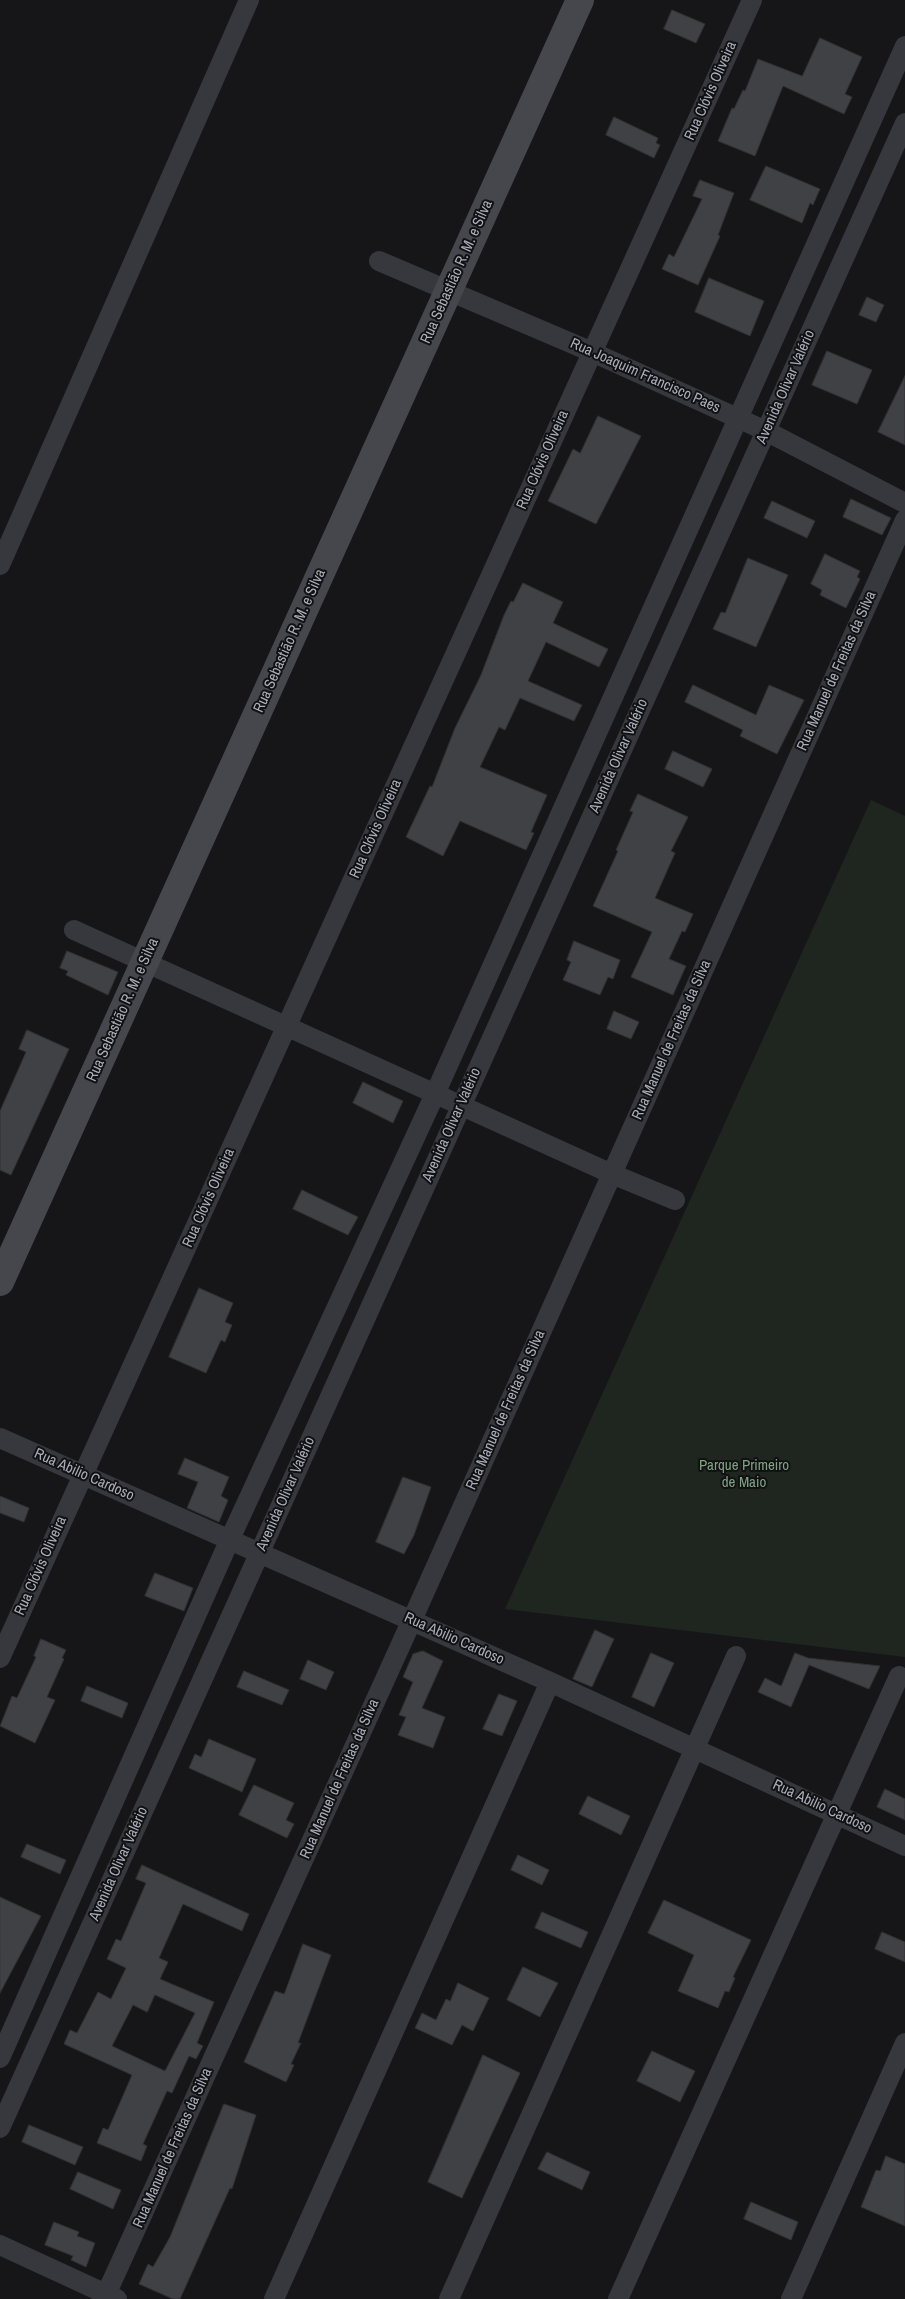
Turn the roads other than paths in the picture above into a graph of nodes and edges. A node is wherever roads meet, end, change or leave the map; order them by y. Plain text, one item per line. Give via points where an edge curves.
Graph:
1 (249, 0) edge
2 (580, 0) edge
3 (752, 0) edge
4 (905, 46) edge
5 (905, 123) edge
6 (380, 261) dead end
7 (449, 290) junction
8 (592, 352) junction
9 (737, 418) junction
10 (766, 431) junction
11 (905, 503) edge
12 (905, 520) edge
13 (0, 565) edge
14 (74, 930) dead end
15 (144, 962) junction
16 (286, 1026) junction
17 (435, 1094) junction
18 (462, 1105) junction
19 (612, 1174) junction
20 (675, 1200) dead end
21 (0, 1282) edge
22 (0, 1438) edge
23 (83, 1475) junction
24 (230, 1539) junction
25 (259, 1554) junction
26 (412, 1620) junction
27 (736, 1656) dead end
28 (0, 1658) edge
29 (899, 1676) dead end
30 (550, 1682) junction
31 (695, 1749) junction
32 (837, 1814) junction
33 (905, 1846) edge
34 (905, 2043) edge
35 (0, 2058) edge
36 (0, 2128) edge
37 (0, 2245) edge
38 (109, 2297) edge
39 (274, 2299) edge
40 (449, 2299) edge
41 (618, 2299) edge
42 (791, 2299) edge

1 - 13 street
2 - 7 street, Rua Sebastião R. M. e Silva
3 - 8 street, Rua Clóvis Oliveira
4 - 9 street
5 - 10 street, Avenida Olivar Valério
6 - 7 street, Rua Joaquim Francisco Paes
7 - 8 street, Rua Joaquim Francisco Paes
7 - 15 street, Rua Sebastião R. M. e Silva
8 - 9 street, Rua Joaquim Francisco Paes
8 - 16 street, Rua Clóvis Oliveira
9 - 10 street, Rua Joaquim Francisco Paes
9 - 17 street
10 - 11 street, Rua Joaquim Francisco Paes
10 - 18 street, Avenida Olivar Valério
12 - 19 street, Rua Manuel de Freitas da Silva
14 - 15 street
15 - 16 street
15 - 21 street, Rua Sebastião R. M. e Silva
16 - 17 street
16 - 23 street, Rua Clóvis Oliveira
17 - 18 street
17 - 24 street
18 - 19 street
18 - 25 street, Avenida Olivar Valério
19 - 20 street
19 - 26 street, Rua Manuel de Freitas da Silva
22 - 23 street, Rua Abilio Cardoso
23 - 24 street, Rua Abilio Cardoso
23 - 28 street, Rua Clóvis Oliveira
24 - 25 street, Rua Abilio Cardoso
24 - 35 street
25 - 26 street, Rua Abilio Cardoso
25 - 36 street, Avenida Olivar Valério
26 - 30 street, Rua Abilio Cardoso
26 - 38 street, Rua Manuel de Freitas da Silva
27 - 31 street
29 - 32 street
30 - 31 street, Rua Abilio Cardoso
30 - 39 street
31 - 32 street, Rua Abilio Cardoso
31 - 40 street
32 - 33 street, Rua Abilio Cardoso
32 - 41 street
34 - 42 street
37 - 38 street

